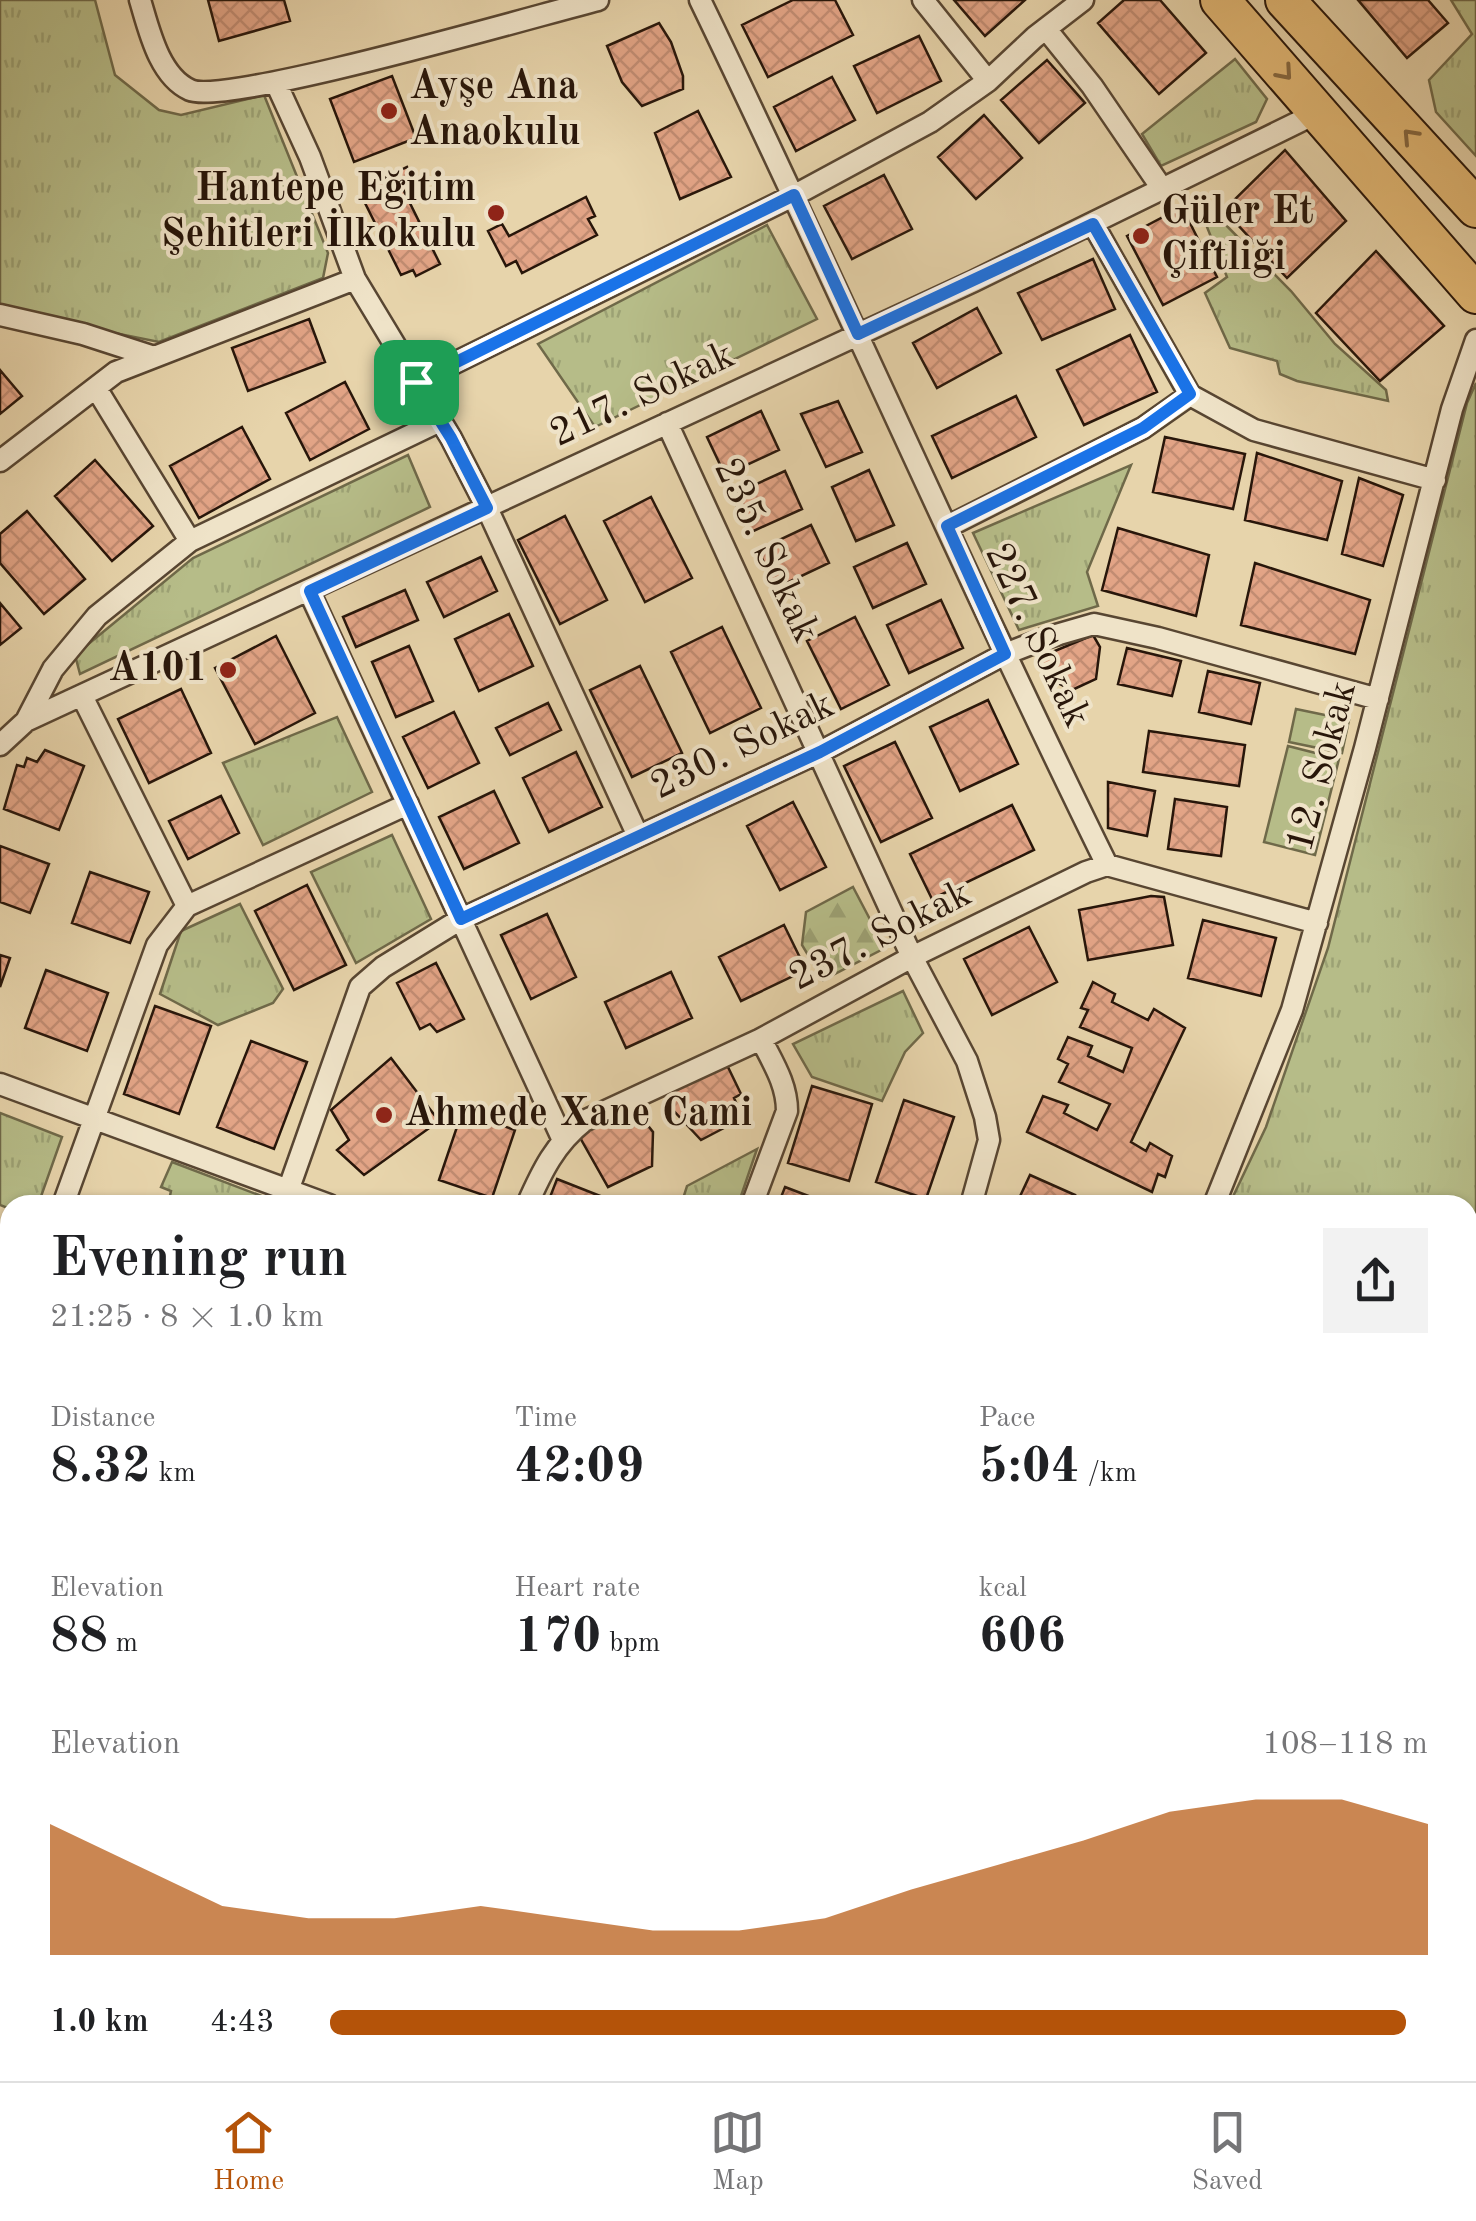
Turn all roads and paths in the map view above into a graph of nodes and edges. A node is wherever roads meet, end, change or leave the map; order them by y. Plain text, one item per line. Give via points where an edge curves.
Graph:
1 (140, 0) edge
2 (598, 0) edge
3 (700, 0) edge
4 (924, 0) edge
5 (1083, 0) edge
6 (1220, 0) edge
7 (1285, 0) edge
8 (1046, 29) junction
9 (988, 81) junction
10 (276, 84) junction
11 (1319, 112) junction
12 (1164, 190) junction
13 (794, 195) junction
14 (1476, 208) edge
15 (1093, 224) junction
16 (355, 280) junction
17 (1476, 294) edge
18 (0, 315) edge
19 (858, 334) junction
20 (1476, 340) edge
21 (154, 358) junction
22 (416, 382) junction
23 (96, 388) junction
24 (1190, 394) junction
25 (440, 421) junction
26 (667, 424) junction
27 (0, 461) edge
28 (1434, 480) junction
29 (487, 508) junction
30 (947, 526) junction
31 (190, 541) junction
32 (310, 591) junction
33 (1005, 654) junction
34 (82, 696) junction
35 (1378, 699) junction
36 (26, 721) junction
37 (0, 745) edge
38 (820, 752) junction
39 (408, 804) junction
40 (638, 836) junction
41 (1107, 865) junction
42 (186, 906) junction
43 (461, 919) junction
44 (1317, 924) junction
45 (912, 957) junction
46 (762, 1039) junction
47 (0, 1084) edge
48 (92, 1117) junction
49 (562, 1138) junction
50 (289, 1188) junction
51 (66, 1195) edge
52 (305, 1195) edge
53 (531, 1195) edge
54 (756, 1195) edge
55 (974, 1195) edge
56 (1218, 1195) edge

1 - 10 street via 176,82 196,92
2 - 10 street
3 - 13 street, 227. Sokak
4 - 9 street
5 - 8 street
6 -> 11 highway
14 -> 7 highway
8 - 9 street
8 - 12 street
9 - 13 street via 930,122
10 - 16 street
11 - 12 street, 217. Sokak
11 - 17 highway
12 - 15 street, 217. Sokak
13 - 19 street, 227. Sokak
13 - 22 street
15 - 19 street, 217. Sokak
15 - 24 street
16 - 21 street
16 - 22 street
18 - 21 street
19 - 26 street, 217. Sokak
19 - 30 street, 227. Sokak
20 - 28 street, 12. Sokak
21 - 23 street via 116,372
22 - 25 street
23 - 27 street
23 - 31 street
24 - 28 street via 1254,430
24 - 30 street via 1143,428
25 - 29 street
25 - 31 street
26 - 29 street, 217. Sokak
26 - 38 street, 235. Sokak
28 - 35 street, 12. Sokak
29 - 32 street, 217. Sokak
29 - 40 street
30 - 33 street, 227. Sokak
31 - 36 street via 97,616 53,669
32 - 34 street, 217. Sokak
32 - 39 street
33 - 35 street, 230. Sokak via 1094,624
33 - 38 street, 230. Sokak
33 - 41 street, 227. Sokak
34 - 36 street, 217. Sokak
34 - 42 street
35 - 44 street, 12. Sokak
36 - 37 street, 217. Sokak
38 - 40 street, 230. Sokak
38 - 45 street, 235. Sokak
39 - 42 street
39 - 43 street
40 - 43 street, 230. Sokak
41 - 44 street
41 - 45 street, 237. Sokak
42 - 48 street via 157,945
43 - 49 street
43 - 50 street, 230. Sokak via 360,987
44 - 56 street, 12. Sokak via 1292,1010
45 - 46 street, 237. Sokak
45 - 55 street, 235. Sokak via 967,1061 985,1117 989,1140
46 - 49 street, 237. Sokak via 584,1121
46 - 54 street via 787,1096
47 - 48 street
48 - 50 street
48 - 51 street
49 - 53 street, 237. Sokak
50 - 52 street

